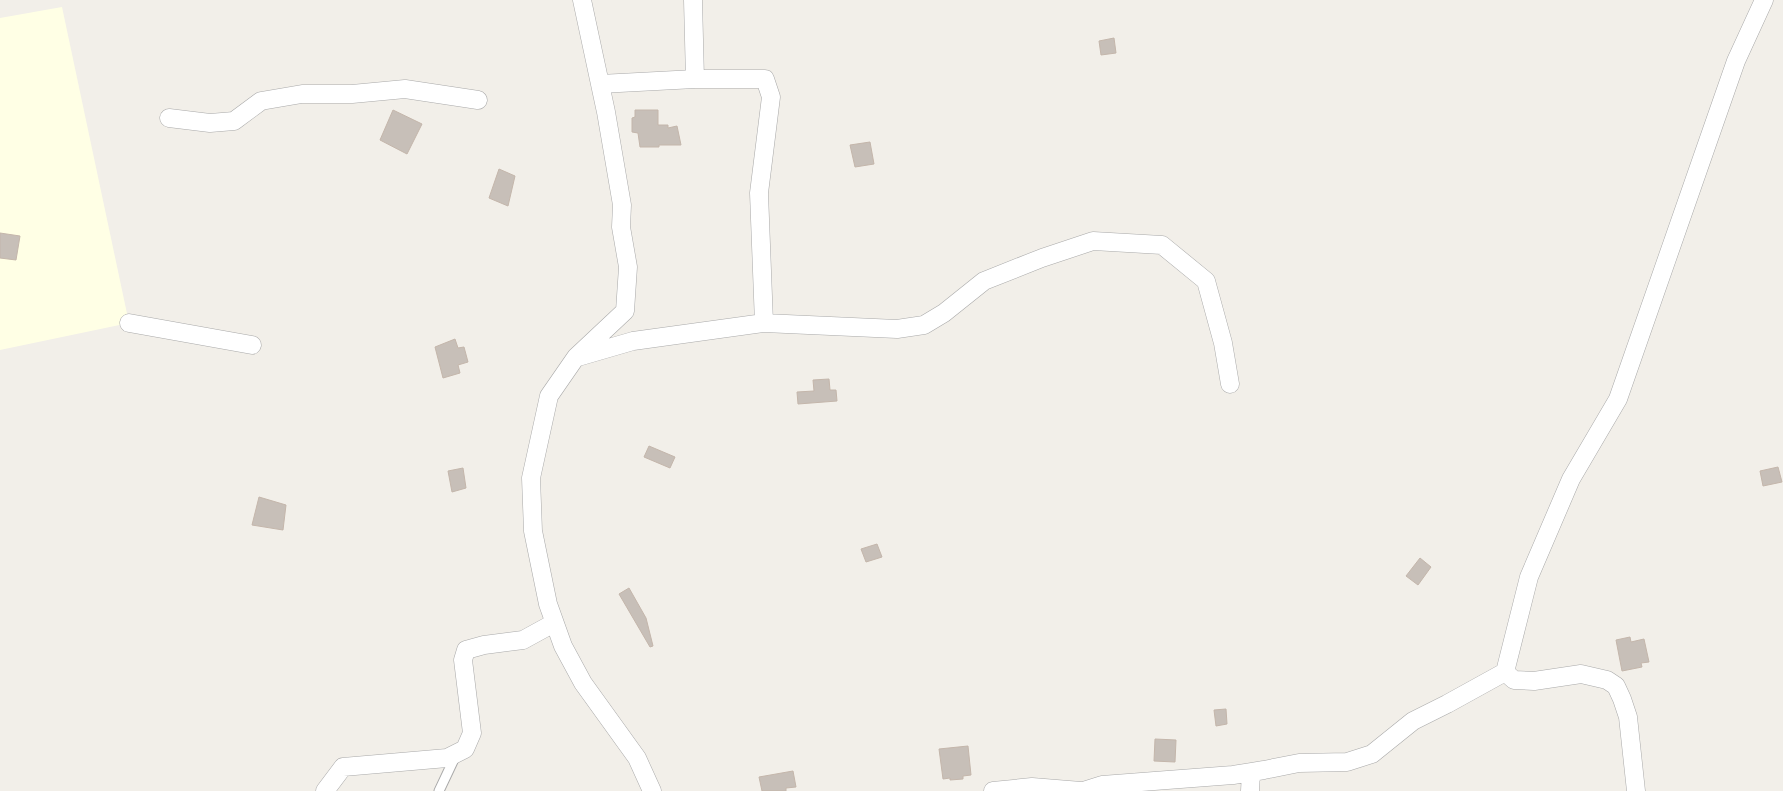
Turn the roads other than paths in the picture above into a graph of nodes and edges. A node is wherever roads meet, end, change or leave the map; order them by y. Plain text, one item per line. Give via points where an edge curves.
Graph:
1 (582, 0) edge
2 (693, 0) edge
3 (1764, 0) edge
4 (695, 79) junction
5 (600, 84) junction
6 (478, 100) dead end
7 (169, 118) dead end
8 (129, 323) dead end
9 (764, 323) junction
10 (252, 345) dead end
11 (576, 357) junction
12 (1230, 384) dead end
13 (554, 623) junction
14 (1505, 672) junction
15 (457, 752) junction
16 (1251, 772) junction
17 (325, 791) edge
18 (439, 791) edge
19 (652, 791) edge
20 (992, 791) edge
21 (1082, 791) edge
22 (1250, 791) edge
23 (1636, 791) edge

1 - 5 street
2 - 4 street
3 - 14 street via 1736,61 1618,399 1571,479 1529,577
4 - 5 street
4 - 9 street via 765,79 772,97 759,193
5 - 11 street via 622,205 621,228 628,268 625,311
6 - 7 street via 405,89 302,94 261,101 234,121 210,123
8 - 10 street
9 - 11 street via 633,341
9 - 12 street via 896,329 924,325 984,282 1042,258 1093,242 1162,245 1206,281
11 - 13 street via 549,396 531,478 533,531
13 - 15 street via 522,640 466,650 463,660 472,733 465,749
13 - 19 street via 583,683 637,758
14 - 16 street via 1413,721 1372,754 1347,762 1299,763
14 - 23 street via 1514,680 1534,681 1581,674 1607,680 1616,686 1628,717
15 - 17 street via 447,758 343,767
15 - 18 lane
16 - 21 street via 1102,785
16 - 22 street
20 - 21 street via 1032,787

